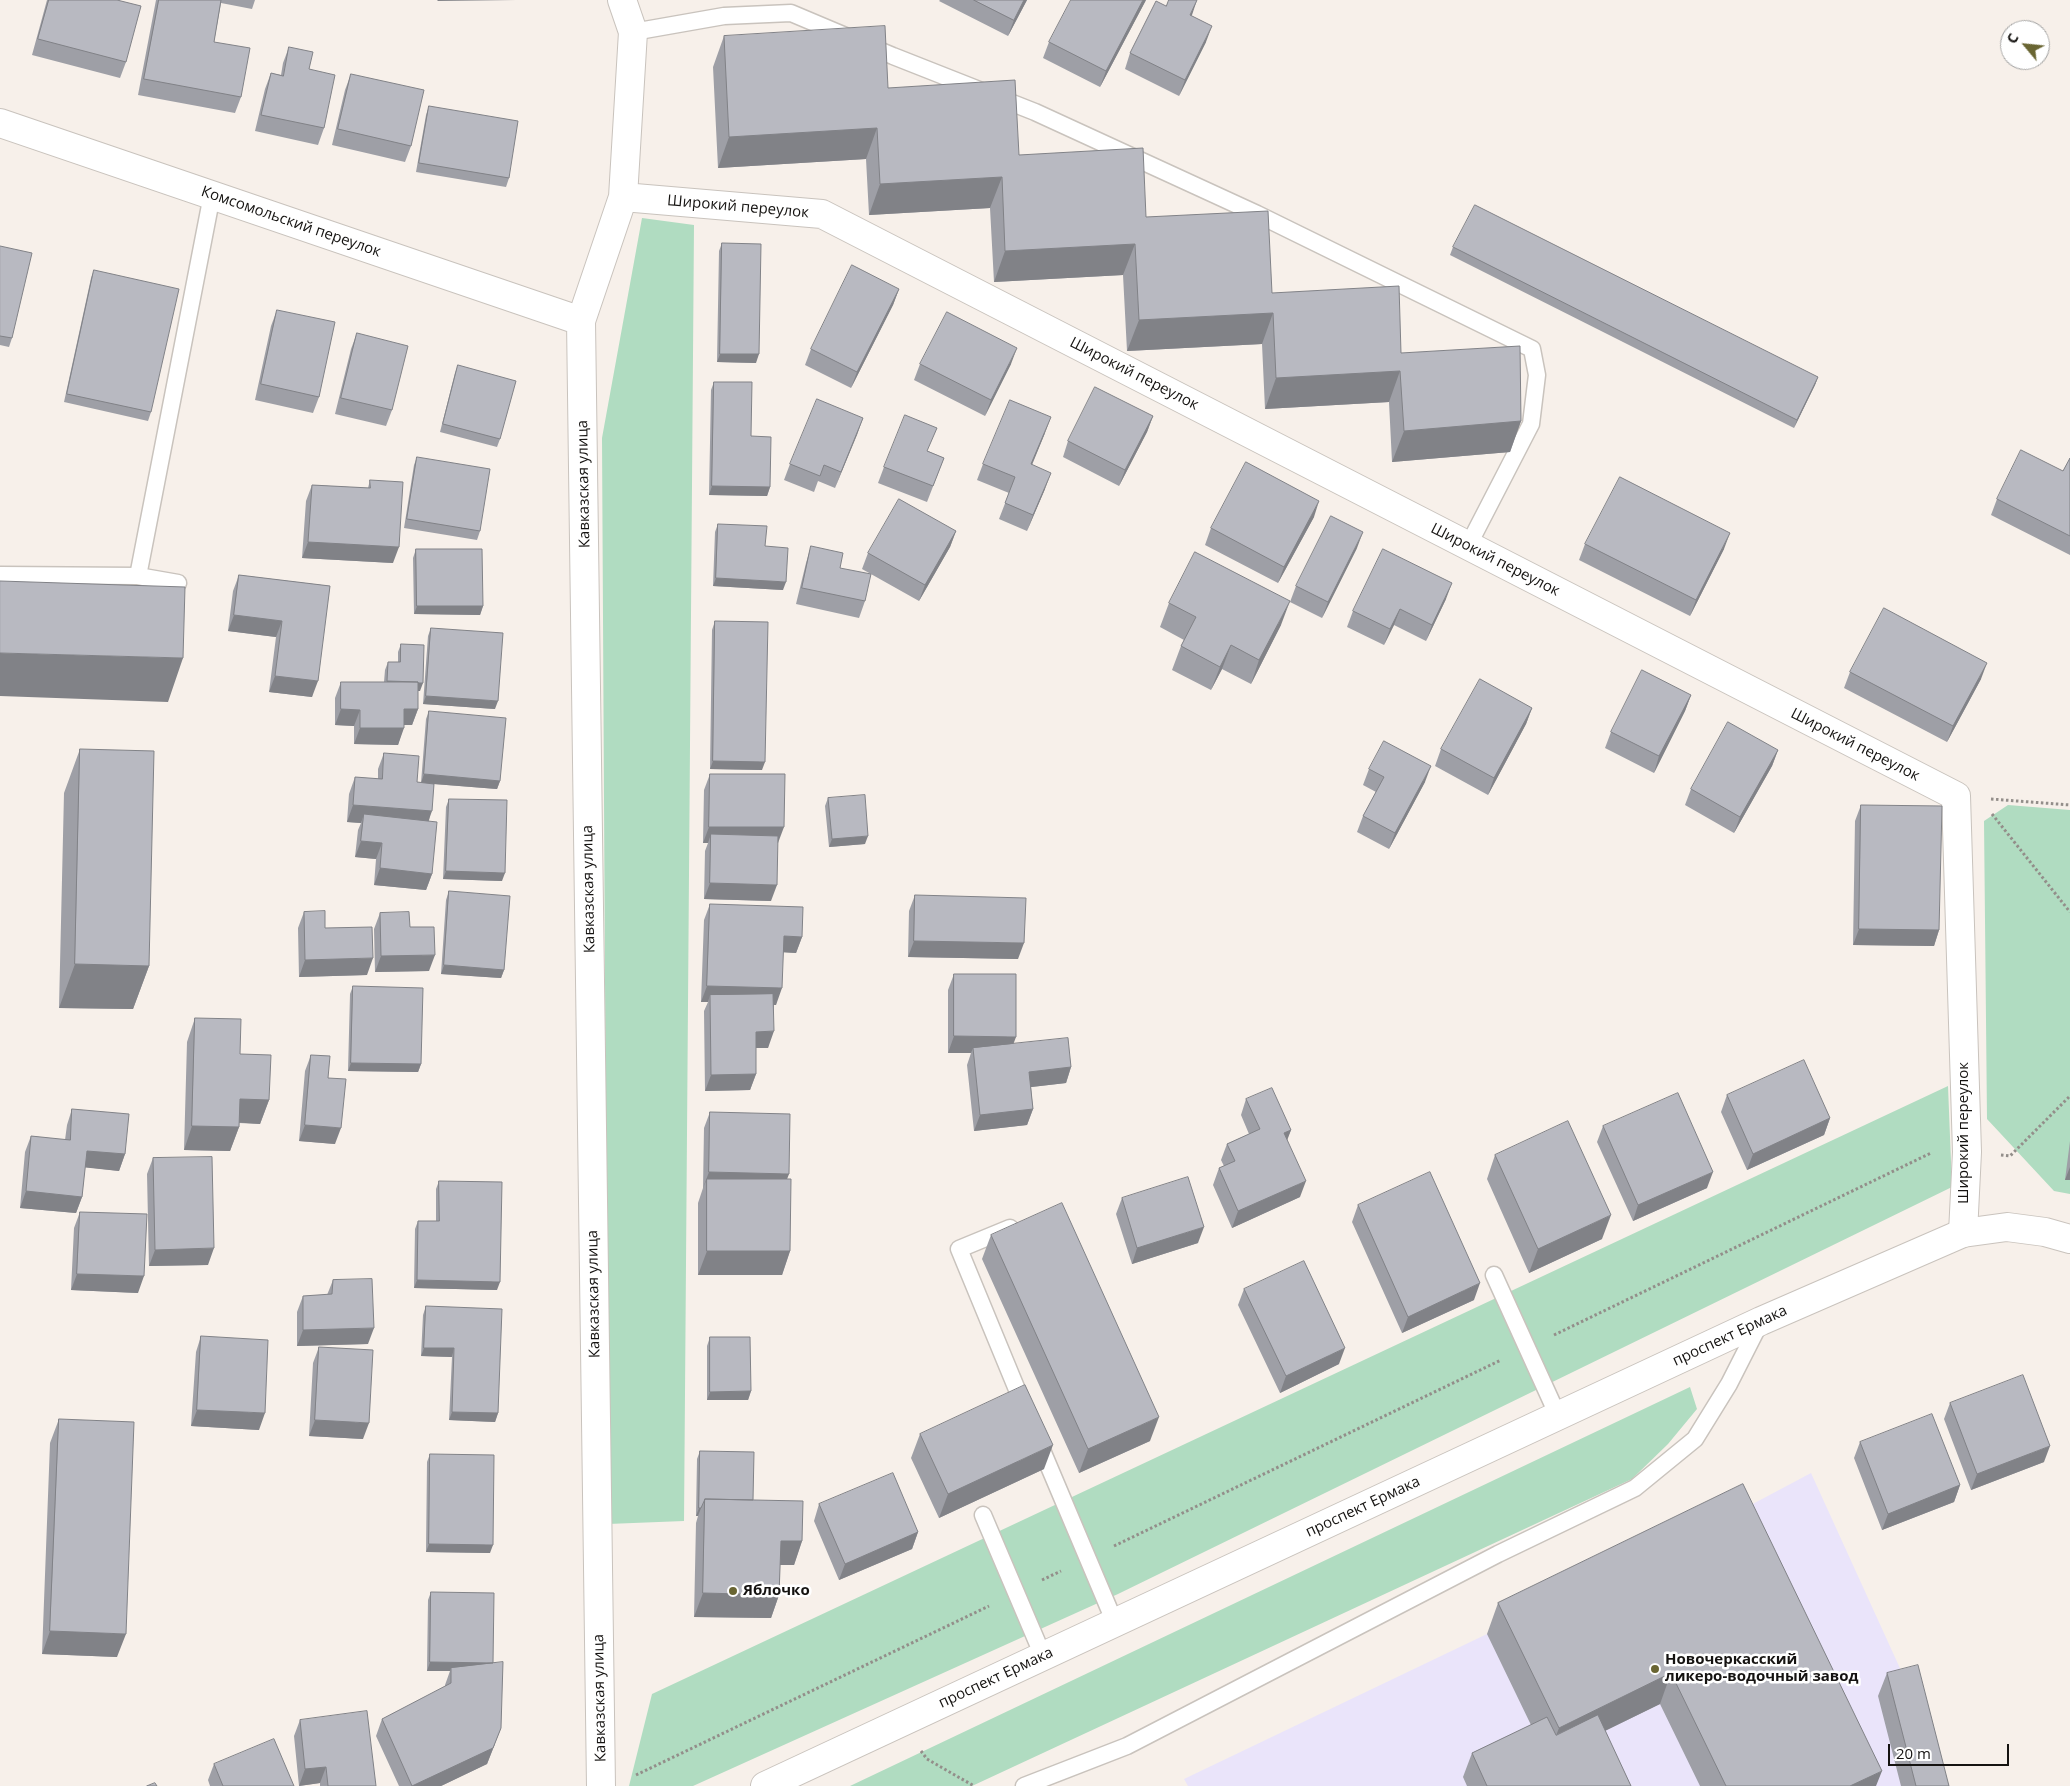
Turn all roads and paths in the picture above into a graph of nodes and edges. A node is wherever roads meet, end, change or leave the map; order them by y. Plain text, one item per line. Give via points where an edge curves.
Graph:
1 (622, 0) edge
2 (633, 32) junction
3 (0, 123) edge
4 (212, 196) junction
5 (623, 196) junction
6 (581, 321) junction
7 (1468, 546) junction
8 (0, 575) edge
9 (138, 576) junction
10 (178, 583) dead end
11 (1968, 797) junction
12 (2070, 805) edge
13 (2070, 912) edge
14 (2070, 1096) edge
15 (1967, 1152) junction
16 (1010, 1228) edge
17 (1964, 1233) junction
18 (2070, 1239) edge
19 (1494, 1275) dead end
20 (1761, 1321) junction
21 (1527, 1348) junction
22 (1558, 1416) junction
23 (983, 1515) dead end
24 (1088, 1559) junction
25 (1016, 1593) junction
26 (1115, 1623) junction
27 (1043, 1656) junction
28 (927, 1759) dead end
29 (629, 1778) dead end
30 (601, 1786) edge
31 (766, 1786) edge
32 (974, 1786) edge
33 (1024, 1786) edge

1 - 2 street, Кавказская улица
2 - 5 street, Кавказская улица
2 - 7 lane via 724,16 791,12 1035,112 1257,214 1532,350 1537,375 1531,424
3 - 4 street, Комсомольский переулок
4 - 6 street, Комсомольский переулок
4 - 9 lane
5 - 6 street, Кавказская улица
5 - 7 street, Широкий переулок via 822,214
6 - 30 street, Кавказская улица
7 - 11 street, Широкий переулок
8 - 9 lane
9 - 10 lane
11 - 12 path
11 - 13 path
11 - 15 street, Широкий переулок
14 - 15 path via 2010,1156
15 - 17 street, Широкий переулок
15 - 21 path via 1940,1149
16 - 24 lane via 959,1249
17 - 18 street, проспект Ермака via 2007,1227
17 - 20 street, проспект Ермака
19 - 21 lane
20 - 22 street, проспект Ермака
20 - 33 lane via 1729,1384 1695,1439 1635,1488 1127,1746
21 - 22 lane
21 - 24 path
22 - 26 street, проспект Ермака
23 - 25 lane
24 - 25 path
24 - 26 lane
25 - 27 lane
25 - 29 path
26 - 27 street, проспект Ермака
27 - 31 street, проспект Ермака
28 - 32 path

